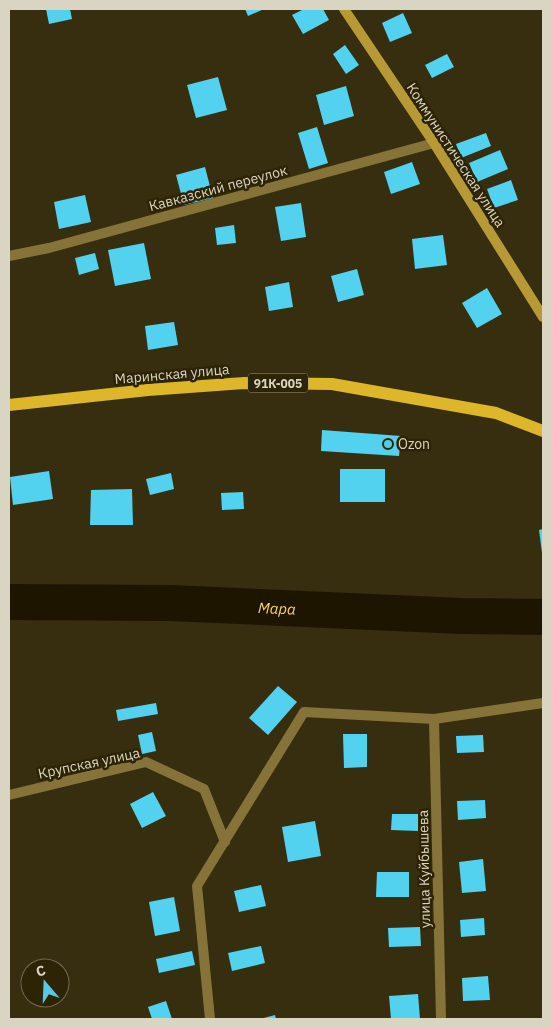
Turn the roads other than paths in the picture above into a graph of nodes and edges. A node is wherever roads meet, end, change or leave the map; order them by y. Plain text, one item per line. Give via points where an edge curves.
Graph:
1 (344, 9) edge
2 (434, 143) junction
3 (9, 256) edge
4 (543, 317) edge
5 (9, 405) edge
6 (543, 431) edge
7 (543, 703) edge
8 (434, 719) junction
9 (9, 794) edge
10 (225, 842) junction
11 (210, 1019) edge
12 (441, 1019) edge

1 - 2 street, Коммунистическая улица
2 - 3 street, Кавказский переулок via 49,248
2 - 4 street, Коммунистическая улица
5 - 6 main road, Маринская улица / 91К-005 via 244,383 332,384 496,413
7 - 8 street
8 - 10 street via 304,712
8 - 12 street, улица Куйбышева
9 - 10 street, Крупская улица via 146,762 204,789
10 - 11 street via 197,886

